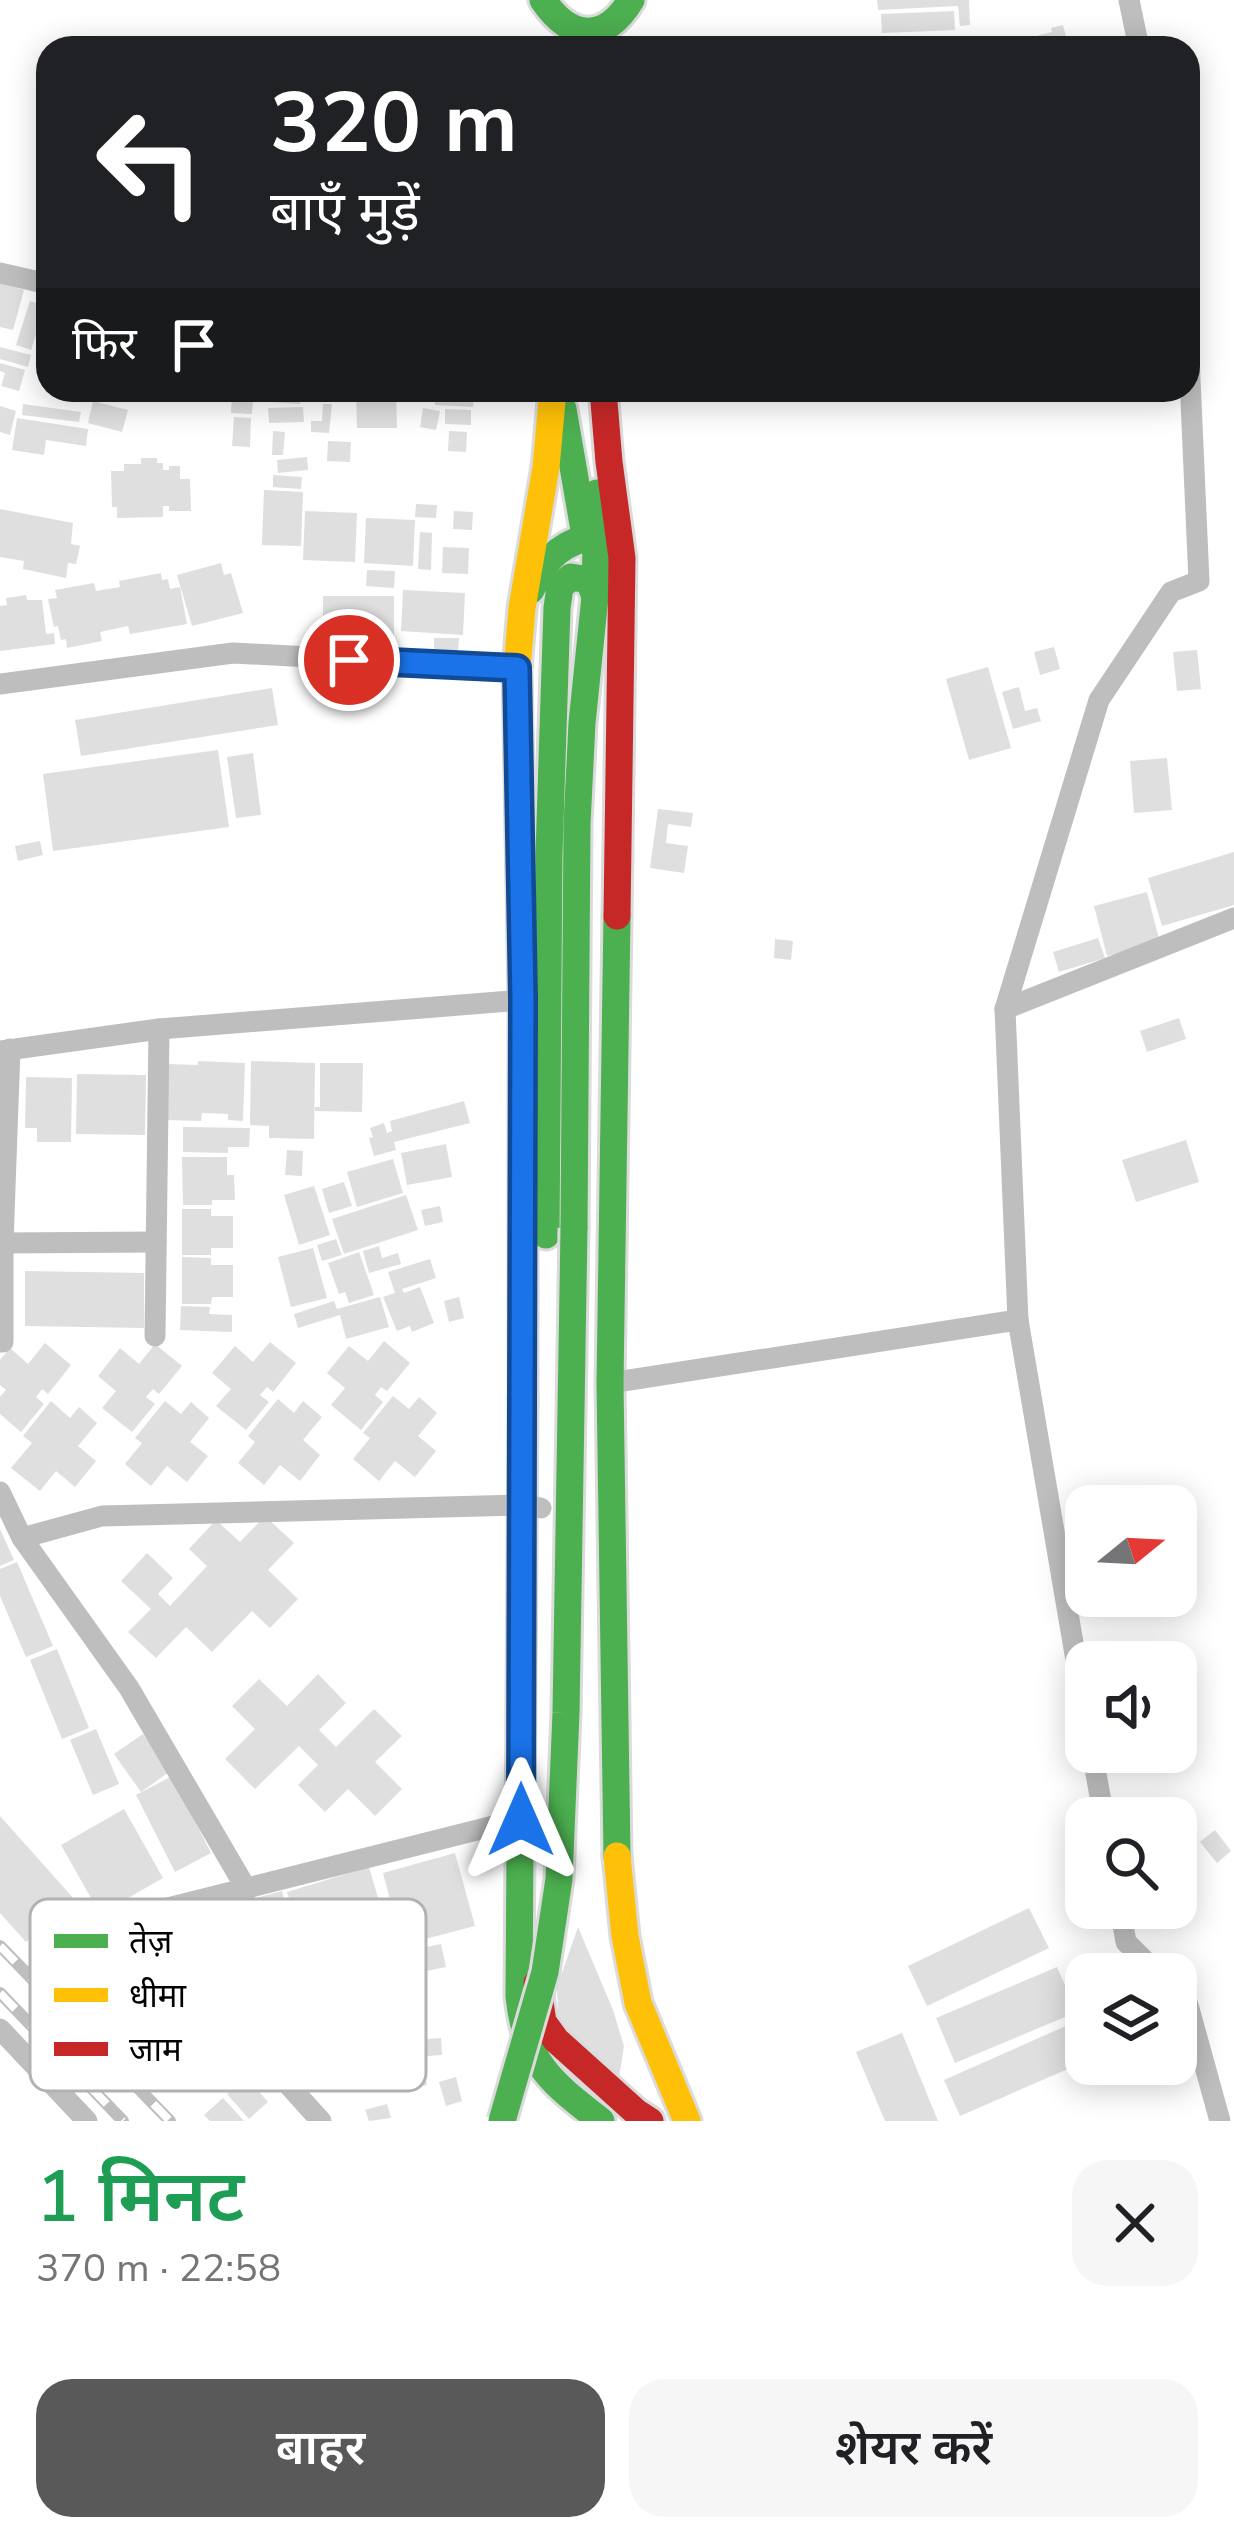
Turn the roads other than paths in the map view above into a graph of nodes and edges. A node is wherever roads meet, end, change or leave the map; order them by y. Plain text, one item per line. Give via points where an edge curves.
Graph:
1 (519, 0) edge
2 (542, 0) edge
3 (1129, 0) edge
4 (626, 10) edge
5 (562, 36) edge
6 (565, 36) edge
7 (581, 36) edge
8 (1136, 36) edge
9 (0, 273) edge
10 (36, 281) edge
11 (554, 402) edge
12 (559, 402) edge
13 (601, 402) edge
14 (603, 402) edge
15 (1191, 402) edge
16 (590, 543) junction
17 (595, 597) junction
18 (522, 608) junction
19 (517, 668) junction
20 (0, 684) edge
21 (1234, 918) edge
22 (536, 999) junction
23 (1005, 1009) junction
24 (159, 1029) junction
25 (5, 1050) edge
26 (156, 1242) junction
27 (3, 1243) junction
28 (1018, 1319) junction
29 (155, 1336) dead end
30 (0, 1342) edge
31 (610, 1384) junction
32 (0, 1492) edge
33 (532, 1506) junction
34 (22, 1538) junction
35 (1073, 1641) edge
36 (521, 1820) junction
37 (247, 1890) junction
38 (208, 1899) edge
39 (0, 2029) edge
40 (1197, 2038) edge
41 (30, 2061) edge
42 (59, 2091) edge
43 (294, 2091) edge
44 (87, 2121) edge
45 (321, 2121) edge
46 (502, 2121) edge
47 (601, 2121) edge
48 (650, 2121) edge
49 (687, 2121) edge
50 (1220, 2121) edge

1 - 5 main road
2 - 6 main road
3 - 8 street
4 - 7 main road
9 - 10 street
11 - 18 main road
12 - 16 main road
13 - 16 main road
14 - 31 main road via 623,634
15 - 23 street via 1199,581 1171,592 1099,700
16 - 17 main road
16 - 18 main road via 571,541 545,560
17 - 22 main road via 583,577 560,587
17 - 46 main road, bridge via 577,824 559,1879 545,1972
18 - 19 main road
19 - 20 street via 233,652
19 - 22 main road
21 - 23 street
22 - 24 street
22 - 33 main road
23 - 28 street
24 - 25 street
24 - 26 street
25 - 27 street
26 - 27 street
26 - 29 street
27 - 30 street
28 - 31 street
28 - 35 street
31 - 49 main road via 616,1832 625,1936 638,2003
32 - 34 street
33 - 34 street via 102,1516
33 - 36 main road
33 - 48 main road via 533,1920 543,2022
34 - 37 street via 130,1688
36 - 37 street
36 - 47 main road via 521,2027 548,2080
37 - 38 street
39 - 41 street
40 - 50 street
42 - 44 street
43 - 45 street

